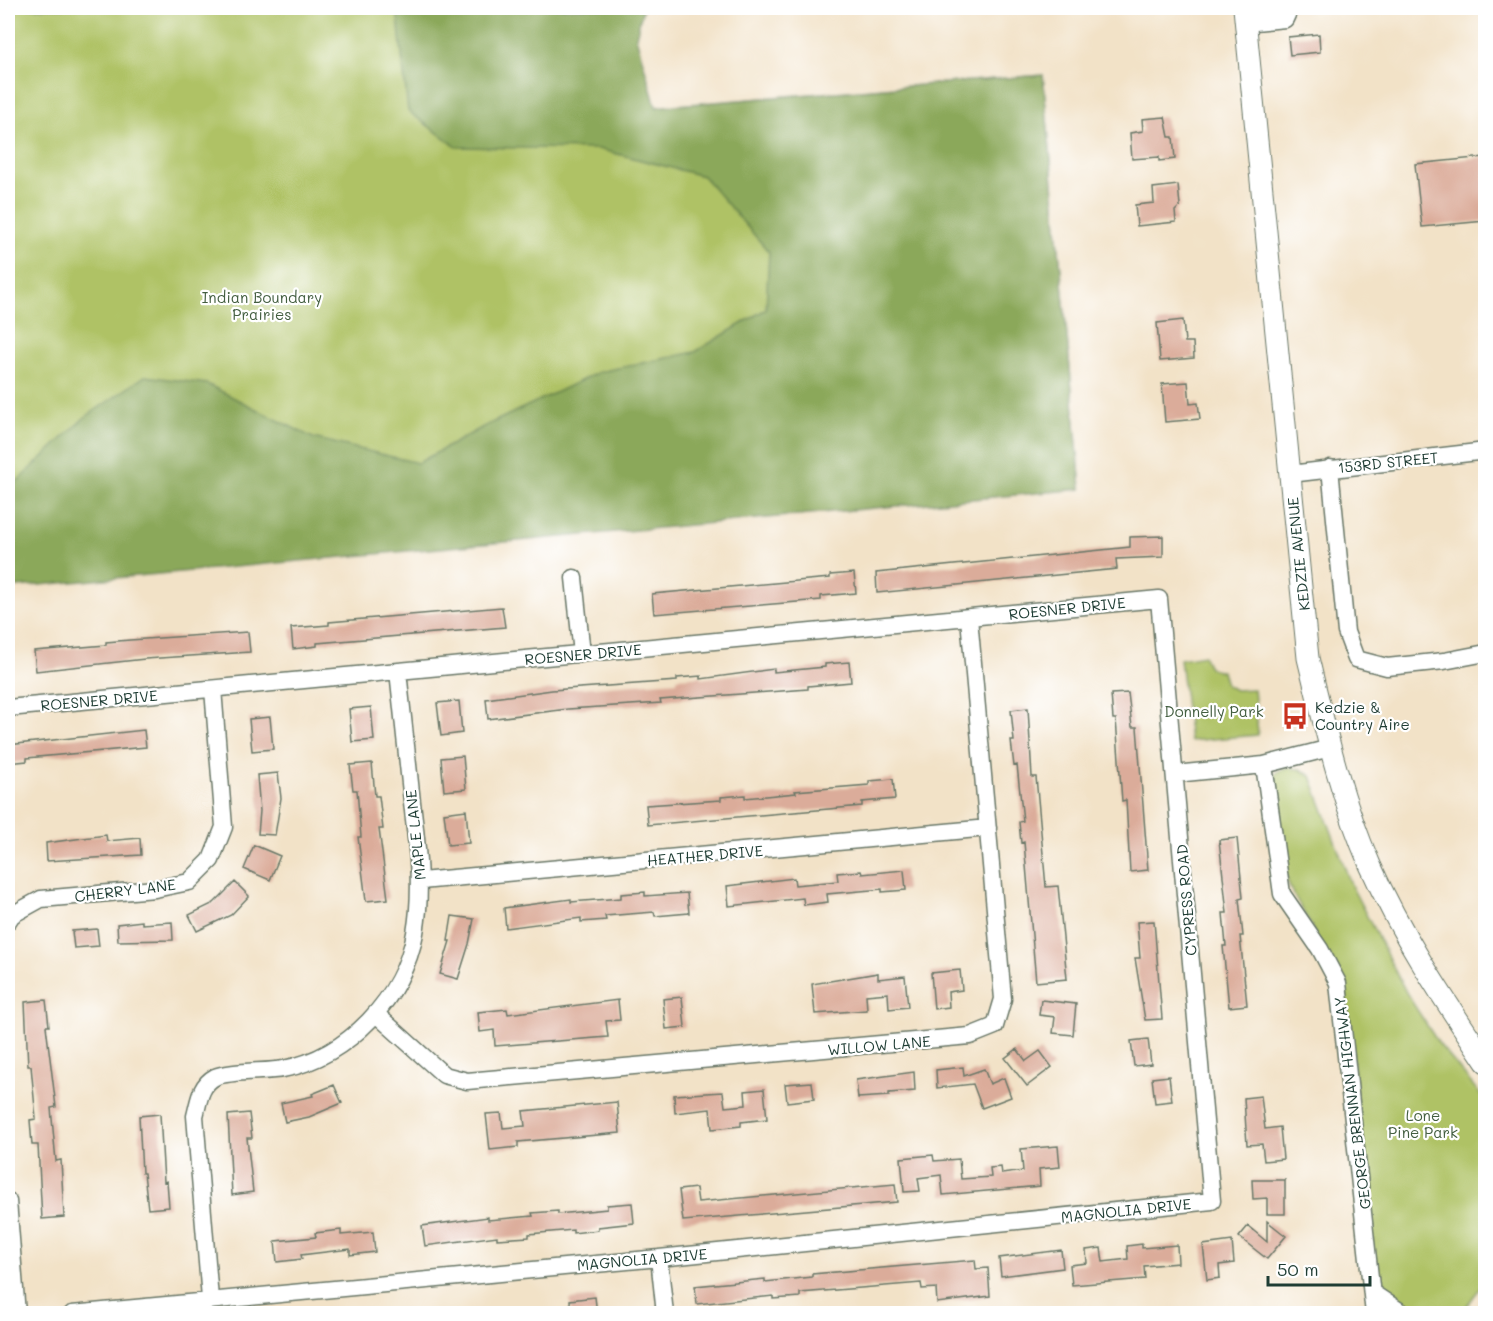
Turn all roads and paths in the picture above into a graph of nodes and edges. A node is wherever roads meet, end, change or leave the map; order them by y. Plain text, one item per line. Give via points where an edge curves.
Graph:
1 (1290, 8) edge
2 (1244, 15) edge
3 (1485, 451) edge
4 (1330, 468) junction
5 (1290, 474) junction
6 (574, 578) dead end
7 (1159, 599) joint
8 (969, 618) junction
9 (1485, 653) edge
10 (582, 654) junction
11 (398, 671) junction
12 (213, 689) junction
13 (8, 708) edge
14 (1330, 748) junction
15 (1264, 765) junction
16 (1175, 774) junction
17 (988, 828) junction
18 (421, 881) junction
19 (8, 921) edge
20 (376, 1014) junction
21 (1485, 1062) edge
22 (8, 1201) edge
23 (1212, 1201) joint
24 (659, 1258) junction
25 (1374, 1294) junction
26 (210, 1299) junction
27 (17, 1314) edge
28 (72, 1314) edge
29 (665, 1314) edge
30 (1374, 1314) edge
31 (1404, 1314) edge

1 - 2 street via 1285,19
2 - 5 main road, KEDZIE AVENUE
3 - 4 street, 153RD STREET
4 - 5 street, 153RD STREET
4 - 9 street via 1346,632 1356,659 1387,667
5 - 14 main road, KEDZIE AVENUE via 1308,658
6 - 10 street
7 - 8 street, ROESNER DRIVE
7 - 16 street, CYPRESS ROAD
8 - 10 street, ROESNER DRIVE
8 - 17 street, WILLOW LANE
10 - 11 street, ROESNER DRIVE
11 - 12 street, ROESNER DRIVE
11 - 18 street, MAPLE LANE
12 - 13 street, ROESNER DRIVE
12 - 19 street, CHERRY LANE via 224,827 211,860 189,882 155,889 41,899
14 - 15 street
14 - 21 main road, KEDZIE AVENUE via 1370,864 1424,970
15 - 16 street
15 - 25 street, GEORGE BRENNAN HIGHWAY via 1282,894 1338,983
16 - 23 street, CYPRESS ROAD
17 - 18 street, HEATHER DRIVE
17 - 20 street, WILLOW LANE via 1003,999 995,1026 970,1036 467,1081 444,1075
18 - 20 street, MAPLE LANE via 415,935 399,981
20 - 26 street, MAPLE LANE via 331,1051 285,1069 216,1077 201,1091 195,1116
22 - 27 street
23 - 24 street, MAGNOLIA DRIVE
24 - 26 street, MAGNOLIA DRIVE
24 - 29 street
25 - 30 street, GEORGE BRENNAN HIGHWAY
25 - 31 street
26 - 28 street, MAGNOLIA DRIVE

